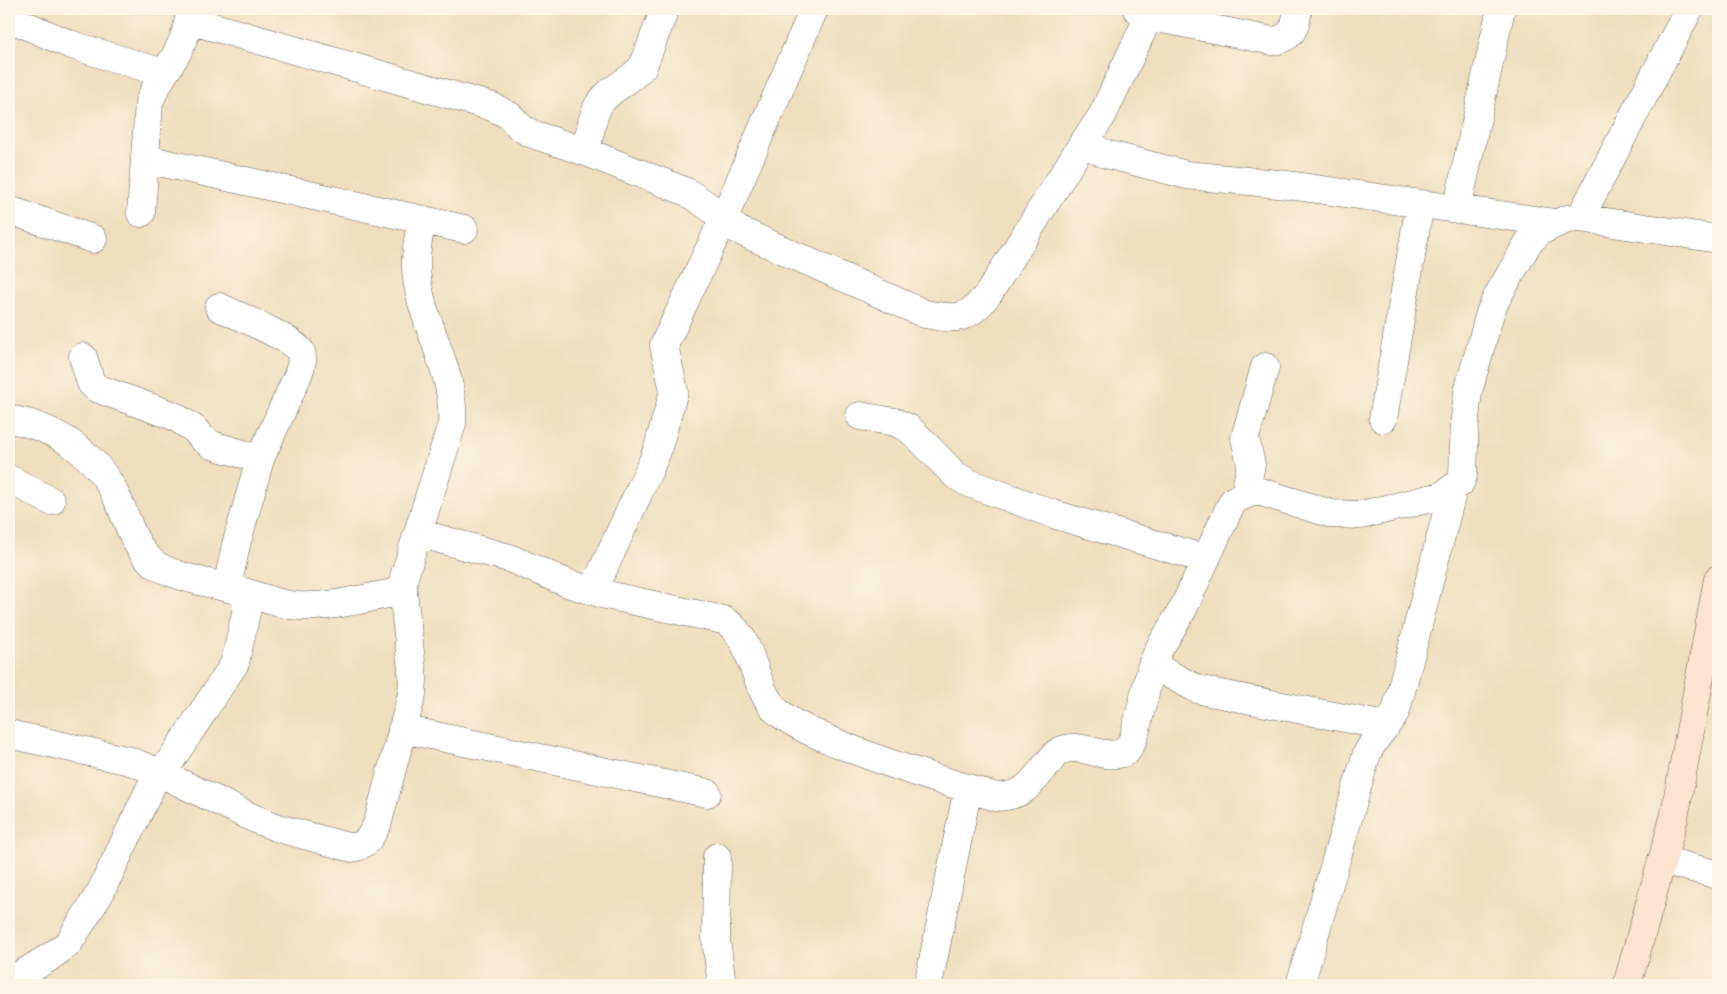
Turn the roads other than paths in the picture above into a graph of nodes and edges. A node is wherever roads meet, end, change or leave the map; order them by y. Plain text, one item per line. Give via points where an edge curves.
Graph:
1 (665, 9) edge
2 (814, 9) edge
3 (1298, 9) edge
4 (1689, 9) edge
5 (1143, 12) edge
6 (1500, 13) dead end
7 (189, 14) edge
8 (9, 18) edge
9 (163, 73) junction
10 (1083, 143) junction
11 (586, 152) junction
12 (145, 159) junction
13 (1420, 204) junction
14 (1457, 209) junction
15 (9, 210) edge
16 (141, 213) dead end
17 (724, 218) junction
18 (422, 220) junction
19 (1567, 221) junction
20 (464, 229) dead end
21 (1718, 238) edge
22 (93, 239) dead end
23 (219, 307) dead end
24 (83, 357) dead end
25 (1266, 367) dead end
26 (860, 416) dead end
27 (9, 419) edge
28 (1383, 419) dead end
29 (260, 459) junction
30 (9, 479) edge
31 (1453, 489) junction
32 (1245, 494) junction
33 (51, 501) dead end
34 (418, 533) junction
35 (1205, 559) junction
36 (1718, 579) edge
37 (235, 589) junction
38 (403, 591) junction
39 (593, 591) junction
40 (1713, 632) edge
41 (1152, 665) junction
42 (1710, 666) edge
43 (1386, 726) junction
44 (402, 729) junction
45 (9, 734) edge
46 (158, 772) junction
47 (968, 788) junction
48 (707, 793) dead end
49 (718, 857) dead end
50 (1662, 860) junction
51 (1718, 876) edge
52 (9, 982) edge
53 (722, 985) edge
54 (928, 985) edge
55 (1300, 985) edge
56 (1627, 985) edge

1 - 11 street via 643,66 598,106
2 - 17 street
3 - 5 street via 1294,29 1282,39 1273,41 1158,18
4 - 19 street
5 - 10 street via 1108,104
6 - 14 street
7 - 9 street via 178,52
7 - 11 street via 494,107 532,134
8 - 9 street via 69,44
9 - 12 street via 149,102
10 - 13 street via 1106,154 1187,175
10 - 17 street via 989,293 977,308 949,319 925,314 738,230
11 - 17 street via 687,192
12 - 16 street
12 - 18 street
13 - 14 street
13 - 28 street
14 - 19 street
15 - 22 street
17 - 39 street via 664,345 674,385 673,398 649,470
18 - 20 street
18 - 34 street via 415,262 417,278 453,410 452,424
19 - 21 street
19 - 31 street via 1540,231 1528,243 1490,313 1468,392 1463,475
23 - 29 street via 292,342 301,353 302,366
24 - 29 street via 92,382 102,392 174,416 212,445
25 - 32 street via 1246,438 1252,464
26 - 35 street via 895,422 908,428 954,475 970,483 1053,514
27 - 37 street via 54,432 86,454 110,484 136,544 152,562 173,572
29 - 37 street via 236,545
30 - 33 street
31 - 32 street via 1441,496 1361,515 1332,514 1260,492
31 - 43 street via 1396,711
32 - 35 street via 1234,500
34 - 38 street via 404,577
34 - 39 street via 510,558
35 - 41 street
36 - 40 street
37 - 38 street via 297,606 326,605
37 - 46 street via 247,608 235,663 169,763
38 - 44 street via 413,678
39 - 47 street via 711,616 732,624 740,635 769,702 779,712 814,733 870,757
40 - 42 street
41 - 43 street via 1197,689
41 - 47 street via 1128,751 1113,756 1073,747 1058,752 1028,787 1009,797 996,797
42 - 50 street
43 - 55 street via 1376,735 1366,756
44 - 46 street via 377,825 359,847 352,848 278,828
44 - 48 street
45 - 46 street via 114,757
46 - 52 street via 100,893 68,944
47 - 54 street
49 - 53 street via 716,940
50 - 51 street
50 - 56 street

